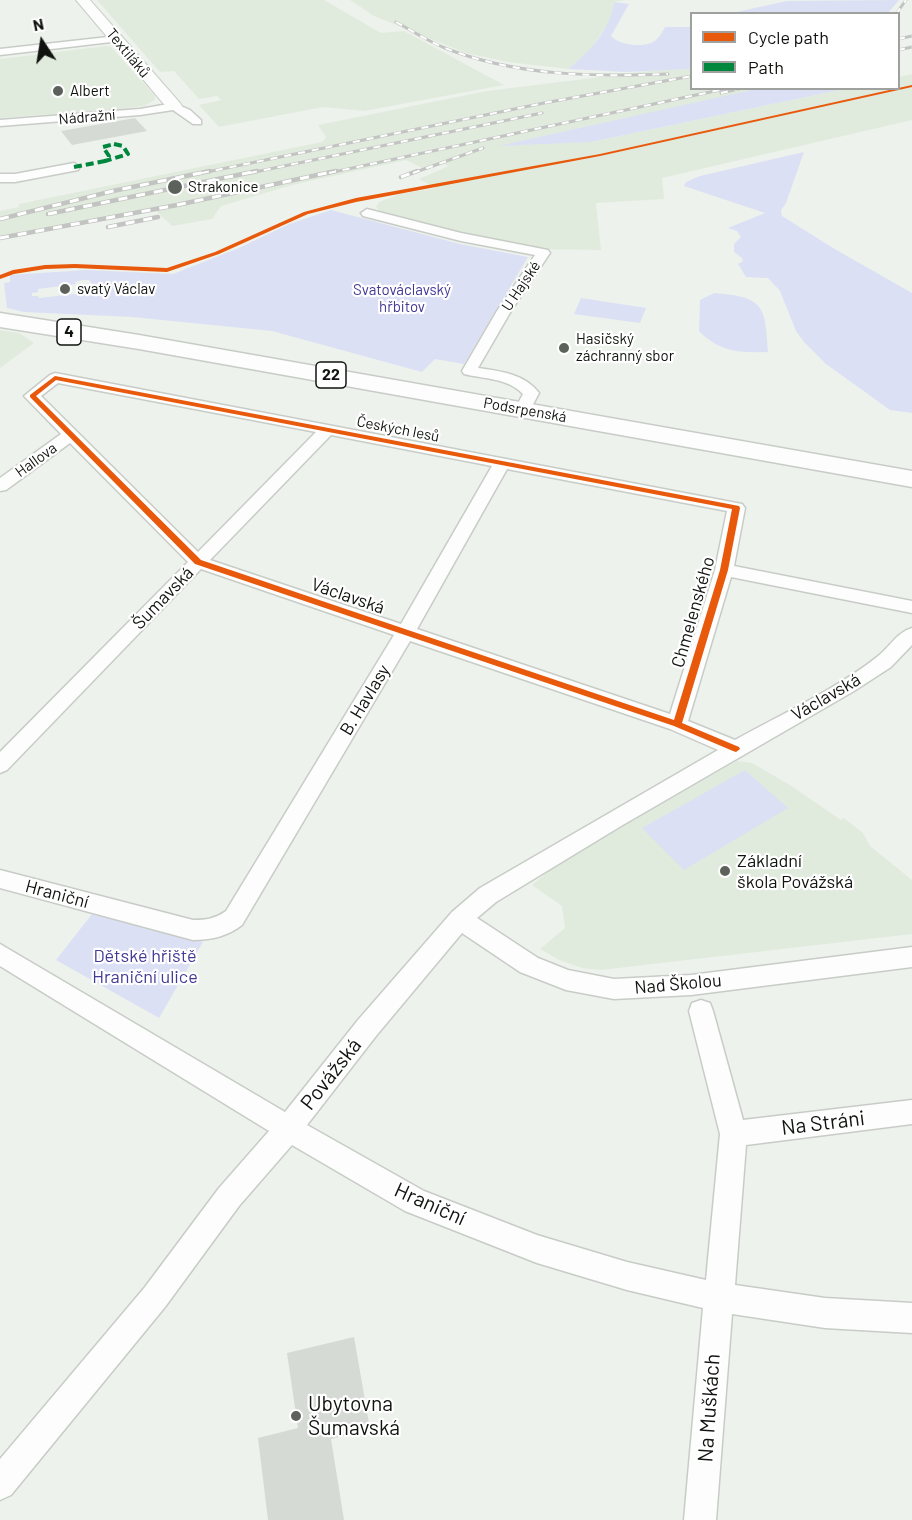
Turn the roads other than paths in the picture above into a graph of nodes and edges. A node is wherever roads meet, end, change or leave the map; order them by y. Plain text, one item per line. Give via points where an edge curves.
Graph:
1 (83, 0) edge
2 (117, 39) junction
3 (0, 52) edge
4 (174, 106) junction
5 (197, 122) dead end
6 (0, 123) edge
7 (74, 167) dead end
8 (0, 178) edge
9 (367, 213) dead end
10 (0, 313) edge
11 (0, 320) edge
12 (139, 342) junction
13 (55, 378) joint
14 (523, 409) junction
15 (326, 431) junction
16 (72, 434) junction
17 (502, 464) junction
18 (912, 479) edge
19 (0, 486) edge
20 (736, 508) joint
21 (198, 562) junction
22 (724, 570) junction
23 (912, 607) edge
24 (405, 633) junction
25 (912, 634) edge
26 (677, 724) junction
27 (736, 748) junction
28 (0, 765) edge
29 (0, 879) edge
30 (460, 919) junction
31 (218, 928) joint
32 (0, 954) edge
33 (912, 957) edge
34 (701, 1011) dead end
35 (912, 1112) edge
36 (288, 1129) junction
37 (733, 1134) junction
38 (717, 1297) junction
39 (912, 1318) edge
40 (0, 1484) edge
41 (700, 1520) edge

1 - 2 street, Textiláků
2 - 3 street
2 - 4 street, Textiláků
4 - 5 street
4 - 6 street, Nádražní
7 - 8 street
9 - 14 street, U Hajské via 543,253 469,371 525,384 531,393
10 - 12 main road, Podsrpenská / 22
11 - 12 main road, Podsrpenská / 4
12 - 14 main road, Podsrpenská / 22
13 - 15 street, Českých lesů
13 - 16 street, Václavská via 32,396
14 - 18 main road, Podsrpenská / 22
15 - 17 street, Českých lesů
15 - 21 street, Šumavská
16 - 19 street, Hallova
16 - 21 street, Václavská
17 - 20 street, Českých lesů
17 - 24 street, B. Havlasy
20 - 22 street, Chmelenského
21 - 24 street, Václavská
21 - 28 street, Šumavská
22 - 23 street
22 - 26 street, Chmelenského
24 - 26 street, Václavská
24 - 31 street, B. Havlasy via 234,918
25 - 27 street, Václavská via 884,662 847,686
26 - 27 street, Václavská
27 - 30 street, Povážská via 488,895
29 - 31 street, Hraniční via 193,930
30 - 33 street, Nad Školou via 529,964 566,980 614,989 692,985
30 - 36 street, Povážská
32 - 36 street, Hraniční
34 - 37 street
35 - 37 street, Na Stráni
36 - 38 street, Hraniční via 415,1201 503,1236 627,1276
36 - 40 street, Povážská
37 - 38 street
38 - 39 street, Hraniční via 825,1313
38 - 41 street, Na Muškách

